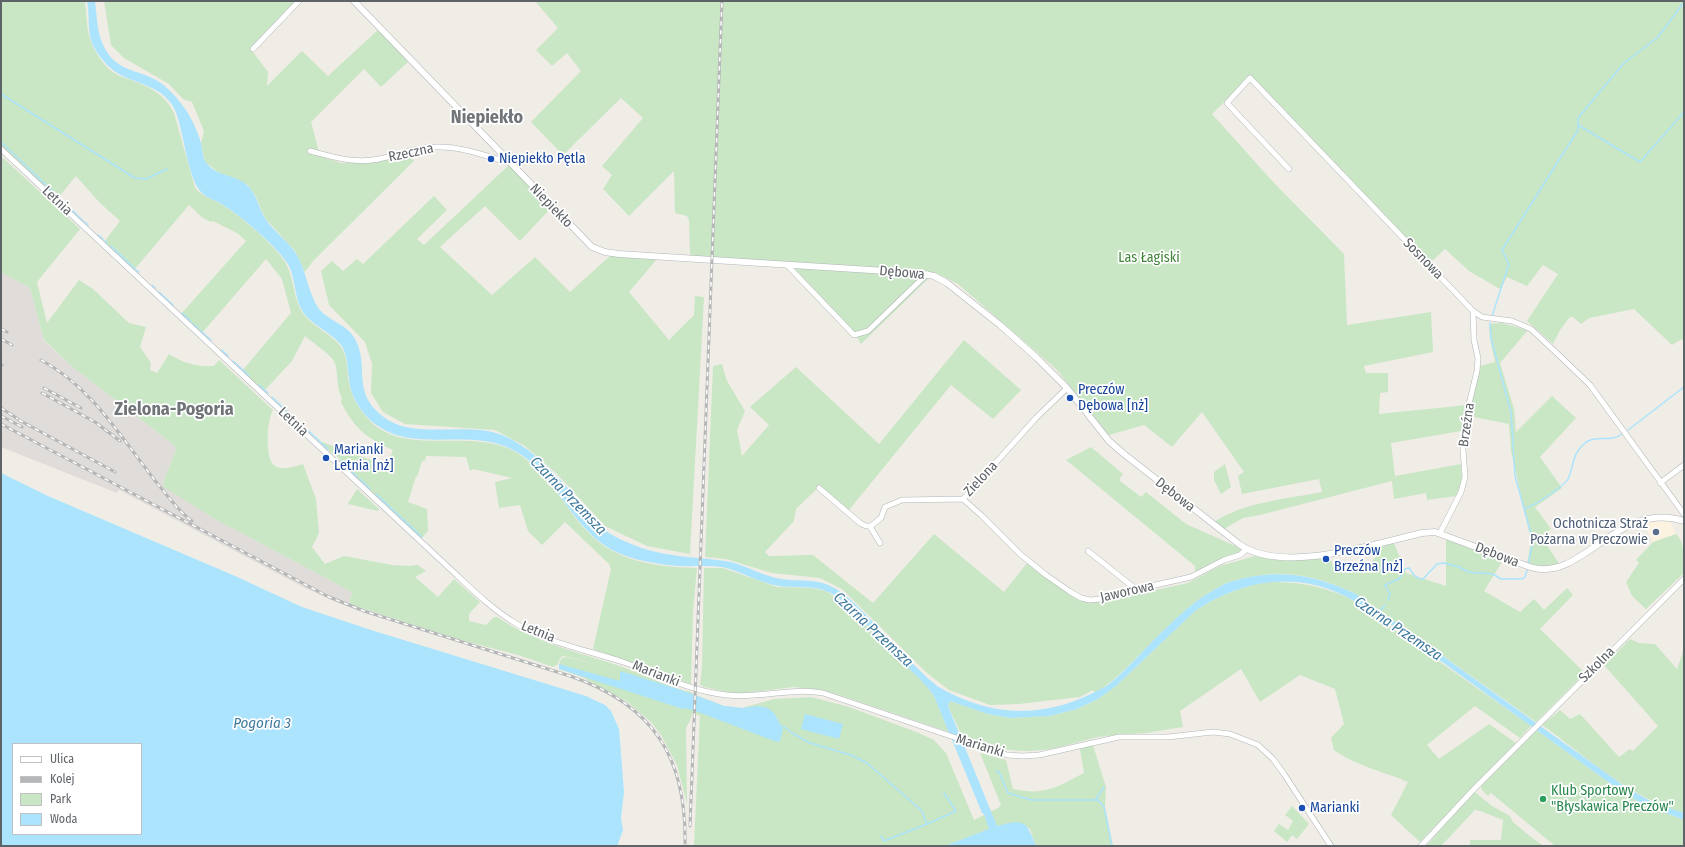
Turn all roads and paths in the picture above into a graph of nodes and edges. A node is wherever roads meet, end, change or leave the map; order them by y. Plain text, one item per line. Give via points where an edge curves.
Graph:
1 (299, 1) edge
2 (354, 1) edge
3 (253, 49) dead end
4 (1, 149) edge
5 (310, 151) dead end
6 (510, 163) junction
7 (1289, 169) dead end
8 (673, 258) joint
9 (787, 265) junction
10 (927, 274) junction
11 (1473, 311) junction
12 (1067, 388) junction
13 (1684, 465) edge
14 (1660, 483) junction
15 (819, 488) dead end
16 (963, 500) junction
17 (1684, 514) edge
18 (1684, 520) edge
19 (871, 526) junction
20 (1440, 533) junction
21 (880, 542) dead end
22 (1248, 549) junction
23 (1088, 550) dead end
24 (1684, 579) edge
25 (1137, 590) junction
26 (610, 658) joint
27 (1331, 846) edge
28 (1420, 846) edge

1 - 3 street
2 - 6 street, Niepiekło
4 - 26 street, Letnia via 494,608 532,632
5 - 6 street, Rzeczna via 355,161 378,159 428,147 449,147
6 - 8 street, Niepiekło via 592,247 619,254
7 - 11 street, Sosnowa via 1226,103 1250,78
8 - 9 street, Dębowa
9 - 10 street, Dębowa
9 - 10 street via 854,335 868,331
10 - 12 street, Dębowa via 943,280 958,290 1037,358
11 - 14 street, Sosnowa via 1482,317 1521,324 1542,339 1590,385
11 - 20 street, Brzeźna via 1474,340 1478,358 1463,449 1465,477 1461,492
12 - 16 street, Zielona via 1036,418
12 - 22 street, Dębowa via 1109,441
13 - 14 street
14 - 17 street, Sosnowa
15 - 19 street via 860,522
16 - 19 street, Zielona via 897,502 885,507 880,518
16 - 25 street, Jaworowa via 1020,554 1077,596 1094,600
18 - 20 street, Dębowa via 1659,518 1634,523 1566,565 1546,570 1530,567
19 - 21 street
20 - 22 street, Dębowa via 1422,533 1342,552 1300,556 1273,557 1256,554
22 - 25 street, Jaworowa via 1191,577
23 - 25 street
24 - 28 street, Szkolna
26 - 27 street, Marianki via 684,685 720,694 757,696 798,691 823,693 1003,754 1029,756 1050,753 1119,737 1168,737 1213,732 1230,734 1258,745 1272,759

